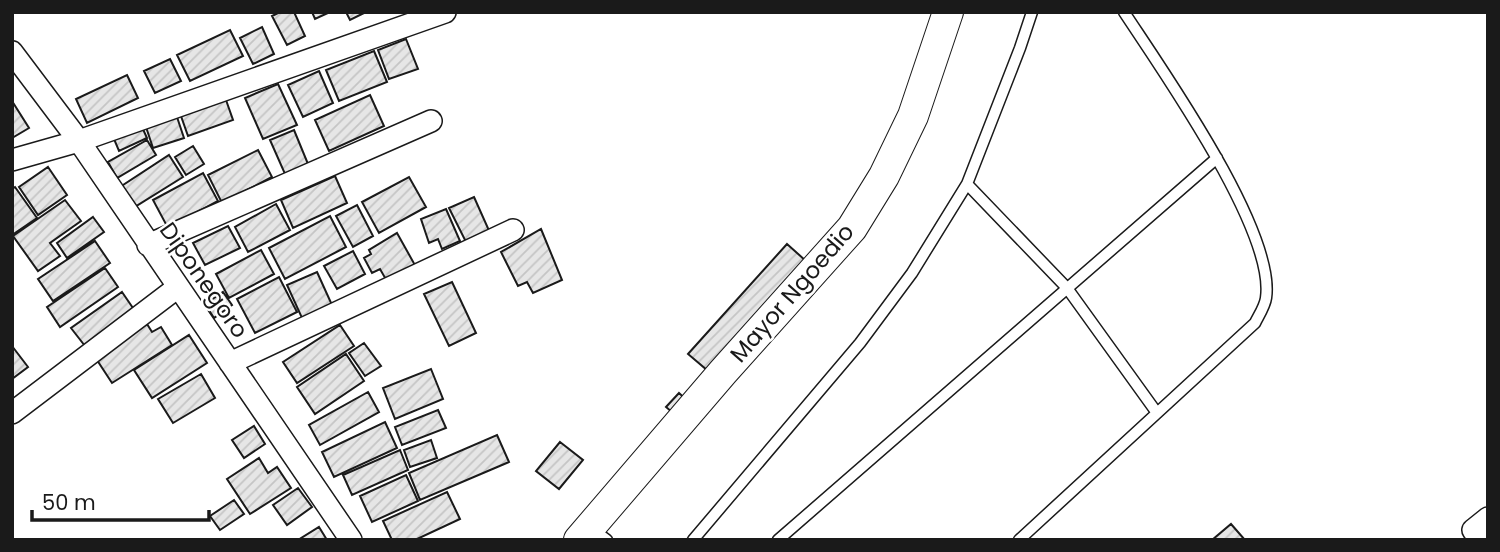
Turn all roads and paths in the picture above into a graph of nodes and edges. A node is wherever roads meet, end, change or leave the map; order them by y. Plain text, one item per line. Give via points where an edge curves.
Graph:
1 (446, 12) edge
2 (948, 12) edge
3 (1032, 12) edge
4 (1124, 12) edge
5 (12, 52) edge
6 (431, 121) dead end
7 (79, 141) junction
8 (1217, 158) junction
9 (12, 160) edge
10 (967, 184) junction
11 (513, 229) dead end
12 (148, 245) junction
13 (178, 287) junction
14 (1067, 288) junction
15 (230, 363) junction
16 (12, 413) edge
17 (1157, 413) junction
18 (592, 535) edge
19 (351, 540) edge
20 (693, 540) edge
21 (778, 540) edge
22 (1019, 540) edge

1 - 7 street
2 - 18 street, Mayor Ngoedio via 913,116 852,228
3 - 10 lane
4 - 8 lane
5 - 7 street, Diponegoro
6 - 12 street
7 - 9 street
7 - 12 street, Diponegoro
8 - 14 lane
8 - 17 lane via 1260,254 1266,299 1255,323
10 - 14 lane
10 - 20 lane via 912,273 860,343
11 - 15 street
12 - 13 street, Diponegoro
13 - 15 street, Diponegoro
13 - 16 street
14 - 17 lane
14 - 21 lane
15 - 19 street, Diponegoro
17 - 22 lane

